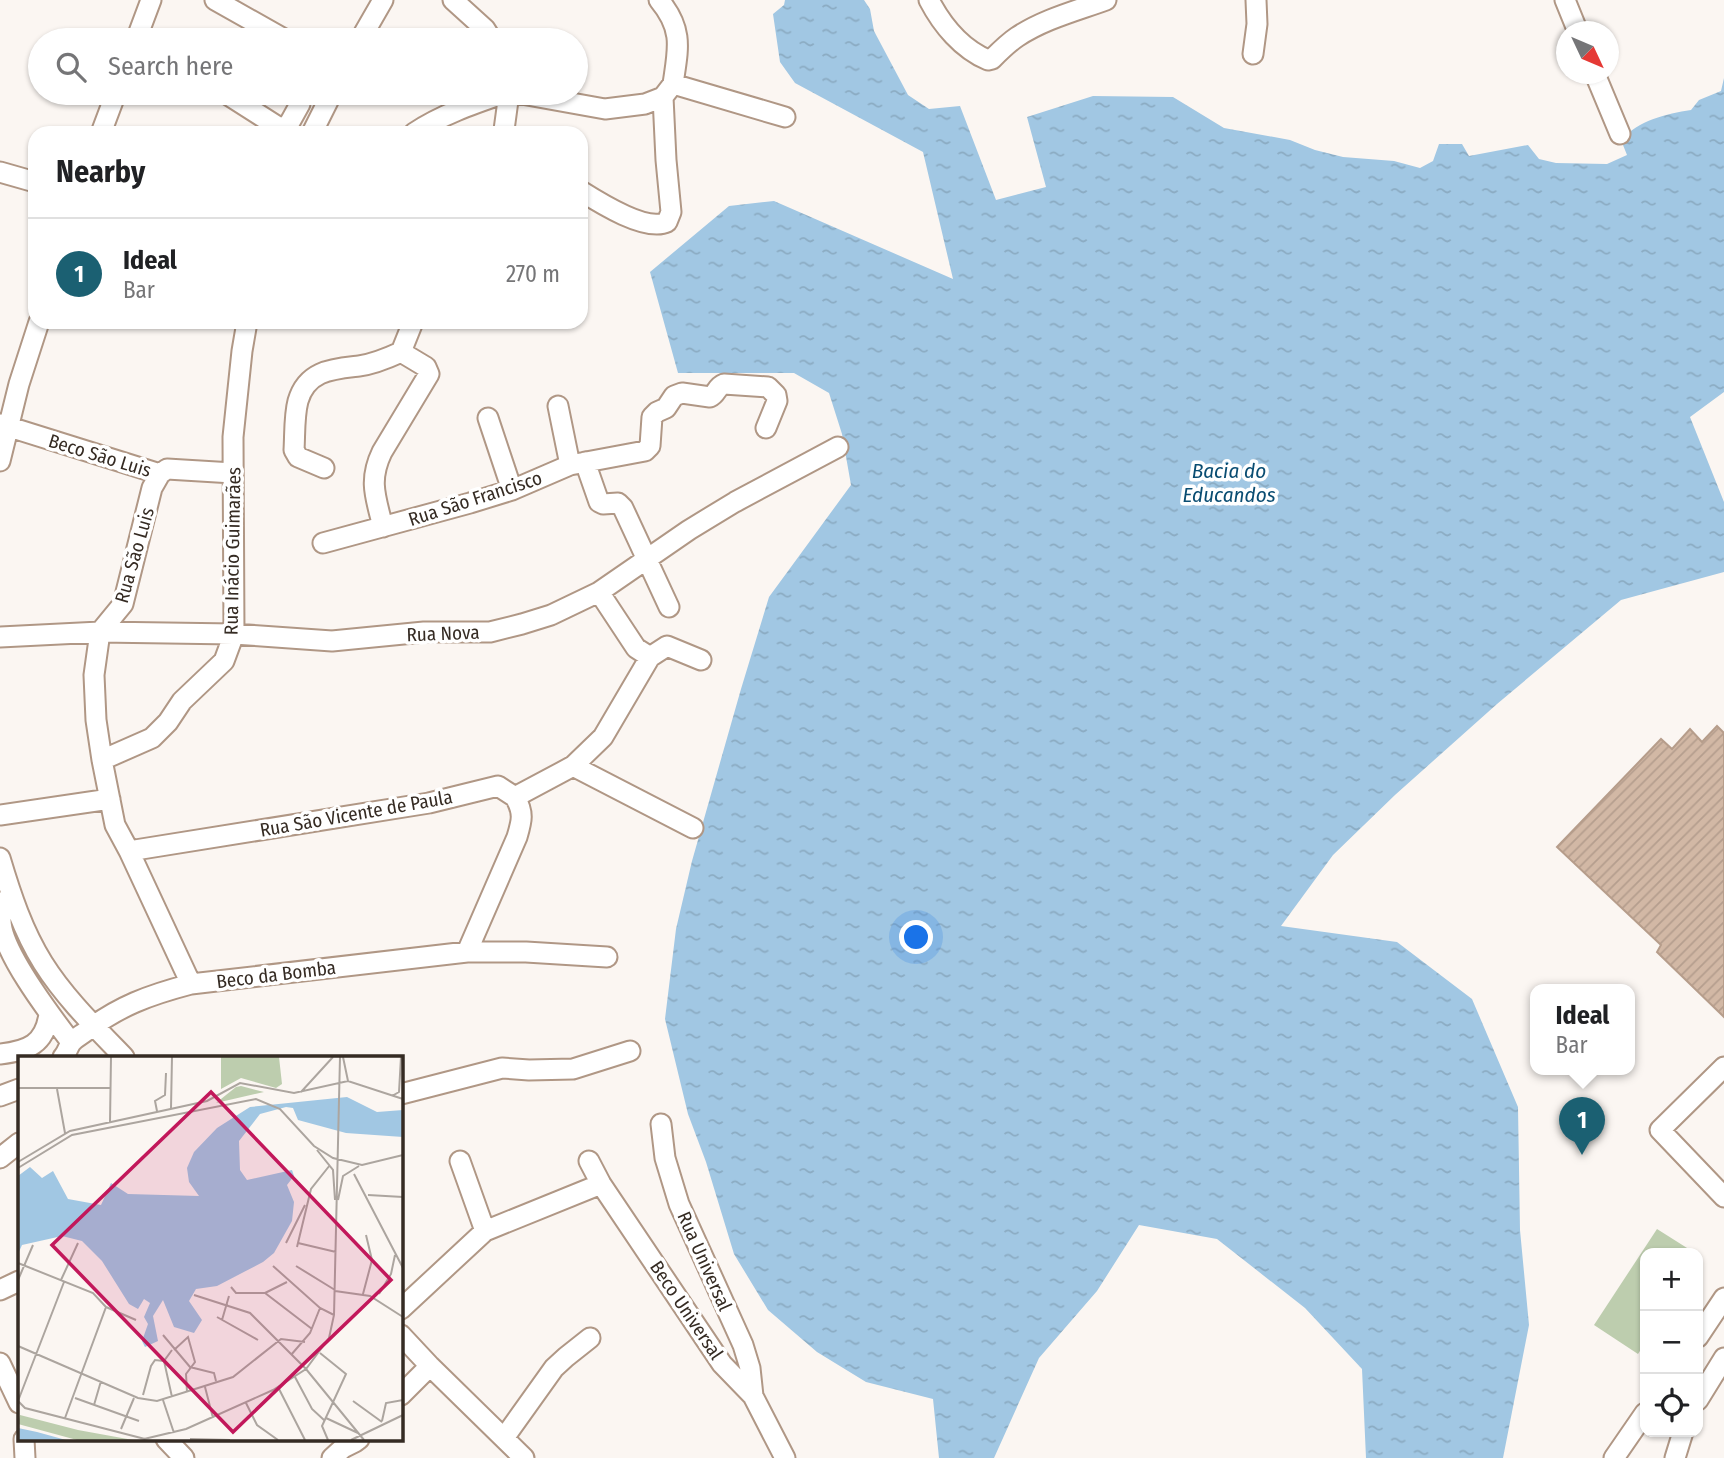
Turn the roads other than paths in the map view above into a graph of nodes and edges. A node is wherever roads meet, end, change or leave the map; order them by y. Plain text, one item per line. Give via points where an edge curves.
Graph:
1 (151, 0) edge
2 (215, 0) edge
3 (383, 0) edge
4 (453, 0) edge
5 (659, 0) edge
6 (929, 0) edge
7 (1106, 0) edge
8 (1256, 0) edge
9 (1565, 0) edge
10 (1574, 21) edge
11 (143, 28) edge
12 (265, 28) edge
13 (367, 28) edge
14 (484, 28) edge
15 (1253, 54) dead end
16 (1599, 84) edge
17 (668, 90) junction
18 (112, 105) edge
19 (244, 105) edge
20 (299, 105) edge
21 (326, 105) edge
22 (470, 105) edge
23 (506, 105) edge
24 (583, 105) edge
25 (785, 117) dead end
26 (104, 126) edge
27 (277, 126) edge
28 (286, 126) edge
29 (316, 126) edge
30 (424, 126) edge
31 (504, 126) edge
32 (1620, 134) dead end
33 (0, 172) edge
34 (28, 180) edge
35 (588, 196) edge
36 (37, 329) edge
37 (246, 329) edge
38 (410, 329) edge
39 (401, 352) junction
40 (558, 406) dead end
41 (488, 418) dead end
42 (4, 426) edge
43 (766, 428) dead end
44 (838, 447) dead end
45 (0, 461) edge
46 (577, 464) junction
47 (324, 468) dead end
48 (233, 473) junction
49 (160, 474) junction
50 (512, 490) junction
51 (383, 527) junction
52 (323, 543) dead end
53 (646, 559) junction
54 (599, 592) junction
55 (669, 607) dead end
56 (100, 632) junction
57 (234, 634) junction
58 (0, 637) edge
59 (650, 657) junction
60 (701, 660) dead end
61 (102, 760) junction
62 (573, 766) junction
63 (515, 797) junction
64 (110, 799) junction
65 (0, 815) edge
66 (694, 828) dead end
67 (130, 851) junction
68 (0, 859) edge
69 (10, 894) junction
70 (467, 952) junction
71 (607, 957) dead end
72 (191, 984) junction
73 (49, 1014) junction
74 (94, 1026) junction
75 (67, 1050) edge
76 (630, 1051) dead end
77 (33, 1052) edge
78 (0, 1054) edge
79 (123, 1056) edge
80 (1724, 1067) edge
81 (18, 1089) edge
82 (402, 1094) edge
83 (0, 1096) edge
84 (661, 1124) dead end
85 (18, 1144) edge
86 (0, 1158) edge
87 (460, 1161) dead end
88 (589, 1161) dead end
89 (601, 1184) junction
90 (1724, 1197) edge
91 (485, 1231) junction
92 (18, 1281) edge
93 (0, 1290) edge
94 (1724, 1298) edge
95 (402, 1308) edge
96 (1703, 1330) edge
97 (402, 1336) edge
98 (590, 1338) dead end
99 (1724, 1358) edge
100 (0, 1363) edge
101 (429, 1366) junction
102 (1703, 1392) edge
103 (402, 1394) edge
104 (752, 1396) junction
105 (18, 1401) edge
106 (1640, 1420) edge
107 (1681, 1437) edge
108 (504, 1438) junction
109 (24, 1440) edge
110 (167, 1440) edge
111 (358, 1440) edge
112 (181, 1457) edge
113 (25, 1458) edge
114 (332, 1458) edge
115 (524, 1458) edge
116 (785, 1458) edge
117 (1614, 1458) edge
118 (1675, 1458) edge

1 - 11 street
2 - 12 street
3 - 13 street
4 - 14 street
5 - 17 street via 676,28 679,46
6 - 7 street via 948,30 986,59 1037,26
8 - 15 street
9 - 10 street
16 - 32 street
17 - 24 street via 645,104 605,109
17 - 25 street
17 - 35 street via 666,160 671,212 667,222 641,222
18 - 26 street
19 - 27 street
20 - 28 street
21 - 29 street
22 - 30 street
23 - 31 street
33 - 34 street
36 - 42 street
37 - 48 street, Rua Inácio Guimarães via 233,424
38 - 39 street
39 - 47 street via 318,374 306,384 298,401 294,450 298,457
39 - 51 street via 429,374 376,464 373,478
40 - 46 street
41 - 50 street
42 - 45 street
42 - 49 street, Beco São Luis
43 - 46 street, Rua São Francisco via 777,401 772,389 724,384 710,397 674,396 652,417 650,446 645,451
44 - 53 street, Rua Nova via 724,509
46 - 50 street, Rua São Francisco
46 - 53 street via 598,500 621,505
48 - 49 street, Beco São Luis via 167,469
48 - 57 street, Rua Inácio Guimarães
49 - 56 street, Rua São Luis via 152,488 123,604
50 - 51 street, Rua São Francisco
51 - 52 street, Rua São Francisco
53 - 54 street, Rua Nova
53 - 55 street
54 - 57 street, Rua Nova via 551,615 490,632 332,640
54 - 59 street via 636,648
56 - 57 street, Rua Nova
56 - 58 street, Rua Nova
56 - 61 street via 94,674
57 - 61 street, Rua Inácio Guimarães via 224,661 152,738
59 - 60 street via 667,646
59 - 62 street via 603,737
61 - 64 street
62 - 63 street
62 - 66 street
63 - 67 street, Rua São Vicente de Paula via 498,786 429,803
63 - 70 street via 522,809 522,823
64 - 65 street
64 - 67 street via 115,825
67 - 72 street
68 - 69 street
69 - 73 street via 1,917 2,930
69 - 74 street via 43,964
70 - 71 street, Beco da Bomba
70 - 72 street, Beco da Bomba
72 - 74 street, Beco da Bomba via 122,1008
73 - 75 street
73 - 77 street via 45,1033
74 - 75 street, Beco da Bomba
74 - 79 street
76 - 82 street via 573,1069 502,1068
77 - 78 street
80 - 90 street via 1660,1130
81 - 83 street
84 - 104 street, Rua Universal via 665,1158 679,1204 743,1345
85 - 86 street
87 - 91 street
88 - 89 street, Beco Universal
89 - 91 street
89 - 104 street, Beco Universal via 722,1364
91 - 95 street
92 - 93 street
94 - 96 street
97 - 101 street
98 - 108 street via 554,1368
99 - 102 street
100 - 105 street
101 - 103 street
101 - 108 street
104 - 116 street, Beco Universal
106 - 117 street
107 - 118 street
108 - 115 street
109 - 113 street
110 - 112 street
111 - 114 street

